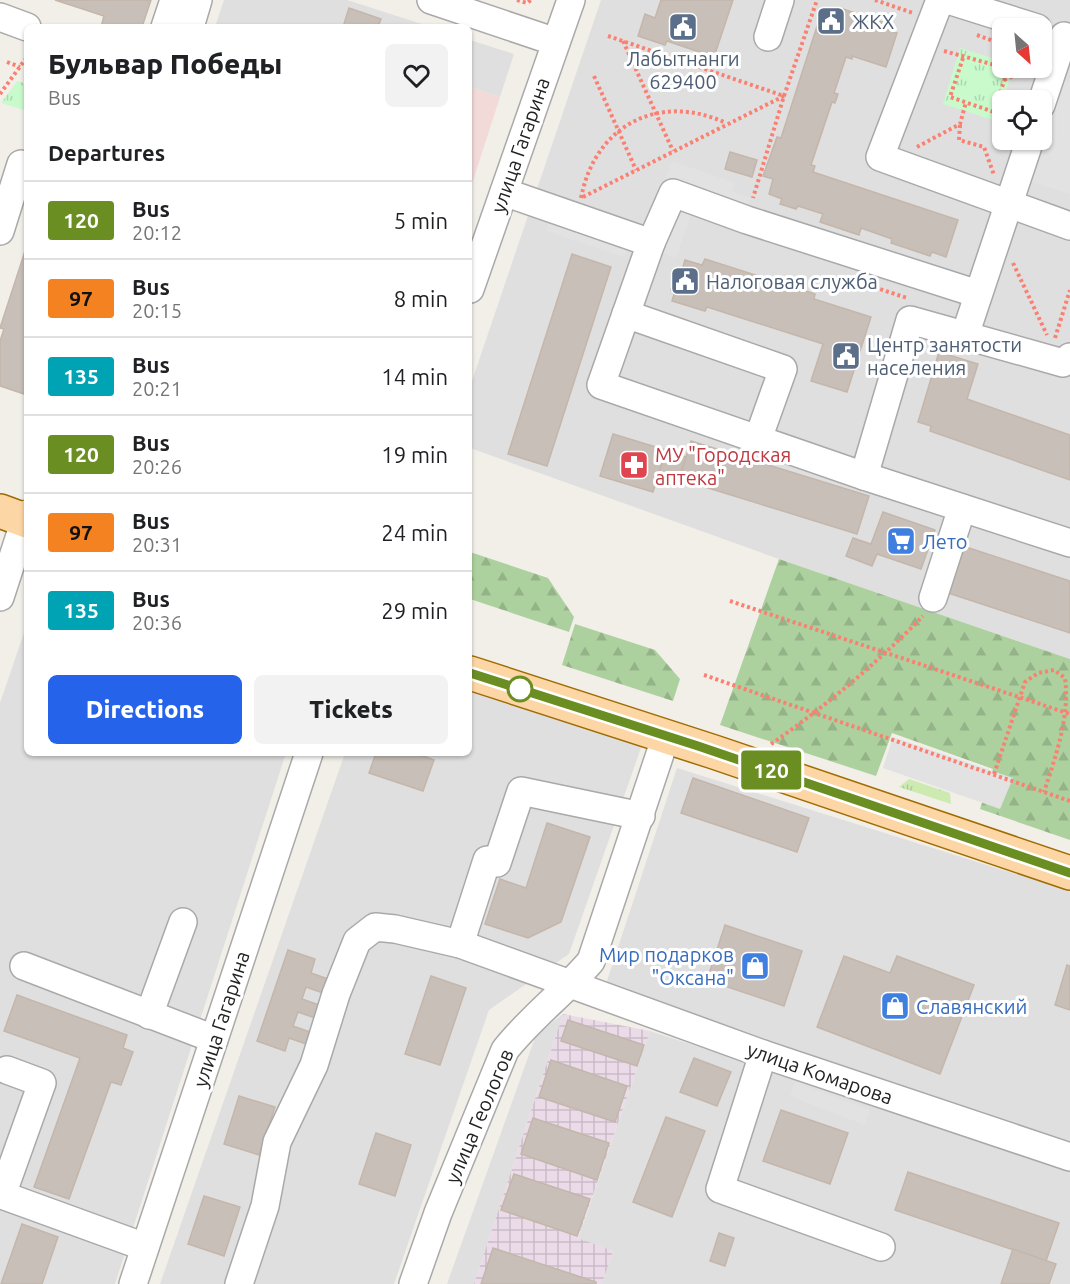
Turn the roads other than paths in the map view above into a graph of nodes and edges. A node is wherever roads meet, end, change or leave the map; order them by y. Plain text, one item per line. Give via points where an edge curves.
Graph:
1 (174, 0) edge
2 (198, 0) edge
3 (431, 0) edge
4 (571, 0) edge
5 (780, 0) edge
6 (940, 0) edge
7 (948, 0) edge
8 (0, 17) edge
9 (166, 24) edge
10 (191, 24) edge
11 (24, 26) edge
12 (1053, 33) edge
13 (768, 37) dead end
14 (556, 42) junction
15 (1044, 90) edge
16 (1026, 150) edge
17 (24, 161) edge
18 (504, 192) junction
19 (1006, 202) junction
20 (1070, 226) edge
21 (0, 231) edge
22 (651, 243) junction
23 (472, 283) edge
24 (978, 294) junction
25 (626, 314) junction
26 (965, 335) junction
27 (1070, 357) edge
28 (758, 439) junction
29 (864, 476) junction
30 (962, 508) junction
31 (20, 516) edge
32 (1070, 543) edge
33 (0, 597) edge
34 (933, 598) road end
35 (472, 674) edge
36 (666, 736) junction
37 (308, 756) edge
38 (641, 816) junction
39 (1070, 873) edge
40 (183, 922) dead end
41 (460, 945) junction
42 (24, 966) dead end
43 (571, 985) junction
44 (149, 1015) junction
45 (214, 1039) junction
46 (763, 1054) junction
47 (7, 1070) dead end
48 (1070, 1158) edge
49 (1, 1197) edge
50 (881, 1246) dead end
51 (145, 1247) junction
52 (133, 1284) edge
53 (239, 1284) edge
54 (413, 1284) edge

1 - 9 street
2 - 10 street
3 - 14 street
4 - 14 street, улица Гагарина
5 - 13 street
6 - 19 street via 880,157
7 - 12 street
8 - 11 street
12 - 15 street
14 - 18 street, улица Гагарина
16 - 19 street
17 - 21 street
18 - 22 street
18 - 23 street, улица Гагарина
19 - 20 street
19 - 24 street
22 - 24 street via 673,193
22 - 25 street
24 - 26 street
25 - 28 street via 783,369
25 - 28 street via 601,385
26 - 27 street via 1063,363
26 - 29 street via 910,320
28 - 29 street
29 - 30 street
30 - 32 street
30 - 34 street
31 - 33 street
35 - 36 main road
36 - 38 street, улица Геологов
36 - 39 main road
37 - 45 street, улица Гагарина
38 - 41 street via 520,791 497,864 487,860
38 - 43 street, улица Геологов via 591,961
40 - 44 street
41 - 43 street, улица Комарова
41 - 53 street, улица Комарова via 375,927 357,941 314,1065 277,1142 265,1206
42 - 44 street
43 - 46 street, улица Комарова
43 - 54 street, улица Геологов via 523,1028 505,1050
44 - 45 street
45 - 51 street, улица Гагарина
46 - 48 street, улица Комарова
46 - 50 street via 720,1189
47 - 49 street via 42,1083
49 - 51 street
51 - 52 street, улица Гагарина

